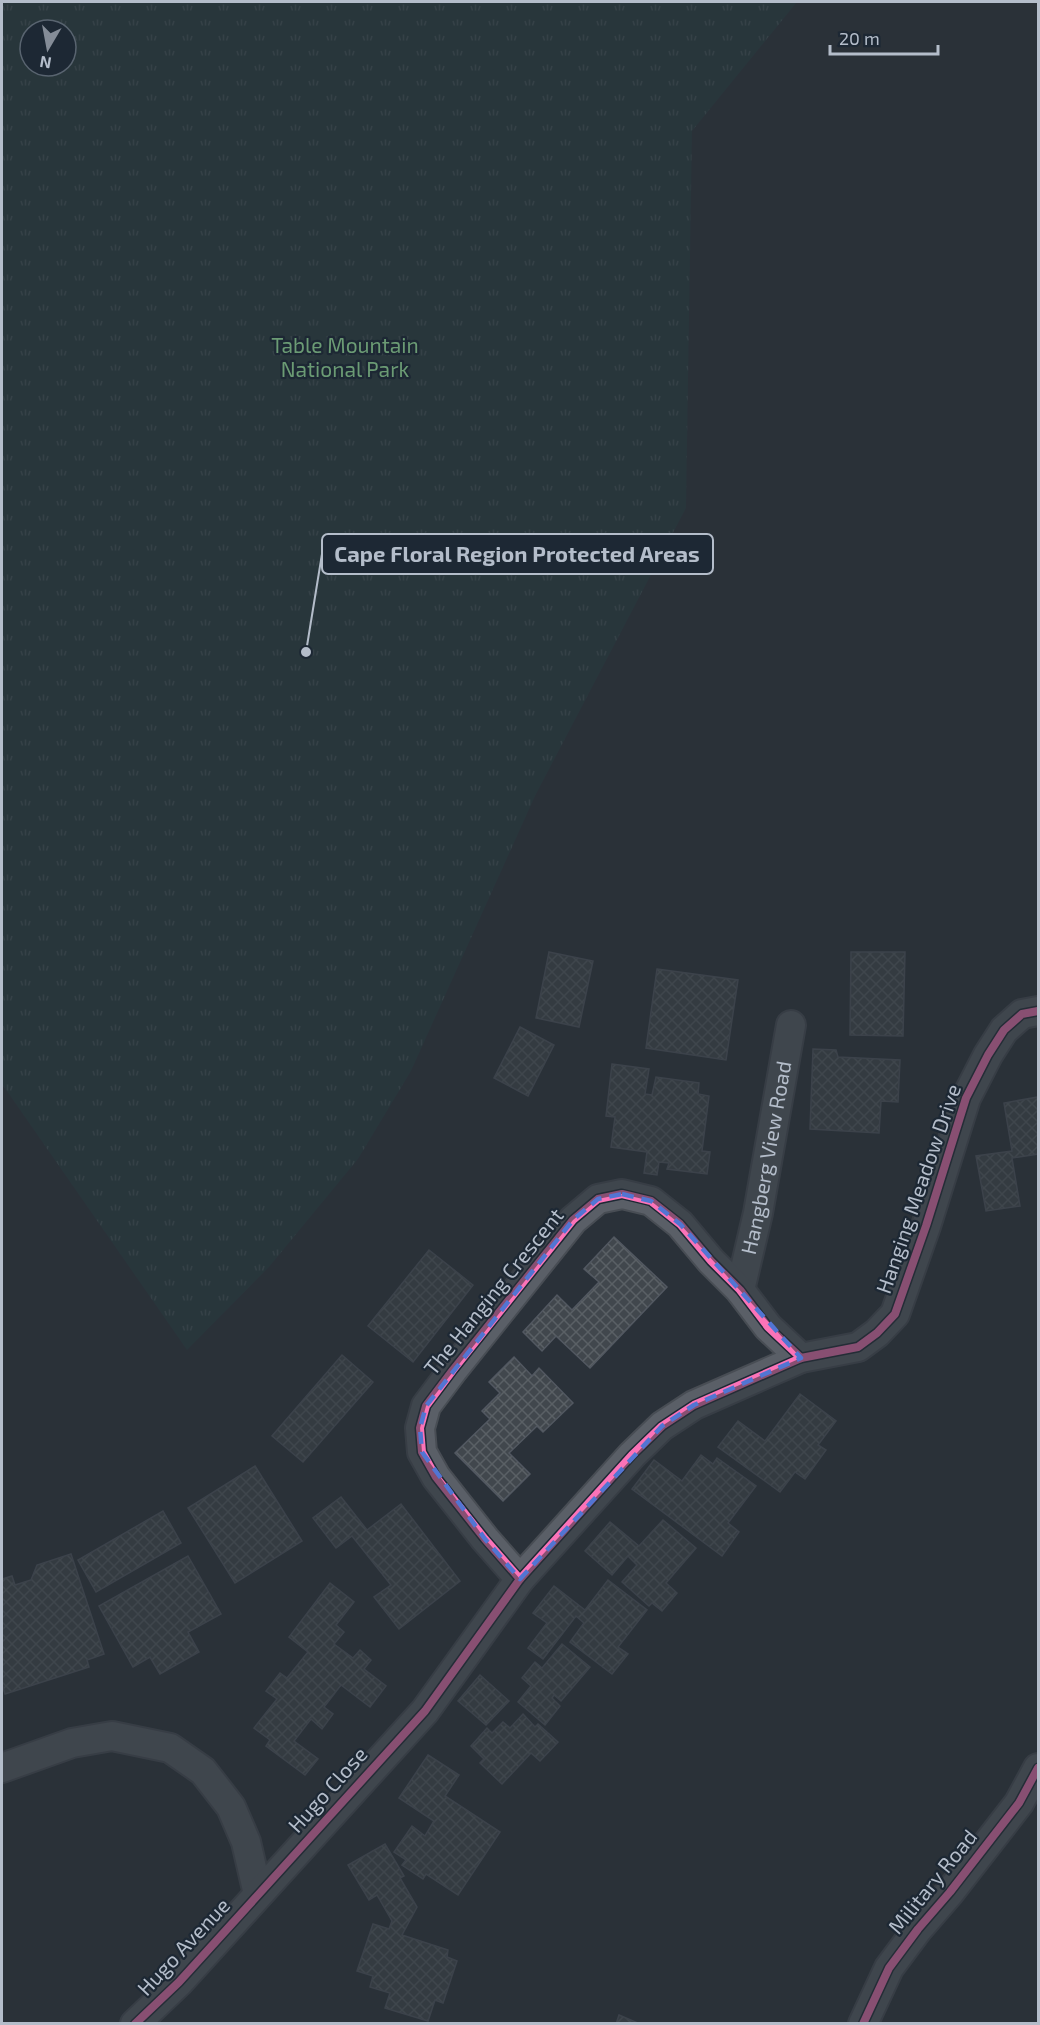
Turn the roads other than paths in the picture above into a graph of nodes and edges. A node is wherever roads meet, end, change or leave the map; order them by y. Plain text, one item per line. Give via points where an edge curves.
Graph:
1 (1038, 1011) edge
2 (791, 1025) dead end
3 (740, 1290) junction
4 (801, 1358) junction
5 (520, 1578) junction
6 (425, 1711) joint
7 (2, 1768) edge
8 (1038, 1768) edge
9 (258, 1894) junction
10 (135, 2024) edge
11 (863, 2024) edge

1 - 4 street, Hanging Meadow Drive via 1022,1014 1004,1030 966,1098 895,1314 858,1347
2 - 3 street, Hangberg View Road via 758,1213
3 - 4 street, The Hanging Crescent via 768,1327
3 - 5 street, The Hanging Crescent via 680,1224 651,1201 622,1194 598,1199 573,1220 453,1370 426,1406 420,1428 422,1452 436,1477
4 - 5 street, Hanging Meadow Drive via 694,1405 662,1426
5 - 6 street, Hanging Meadow Drive
6 - 9 street, Hugo Close
7 - 9 street, Hugo Avenue via 72,1743 112,1736 170,1748 203,1772 231,1807 246,1842
8 - 11 street, Military Road via 1019,1803 889,1968
9 - 10 street, Hugo Avenue via 179,1982

